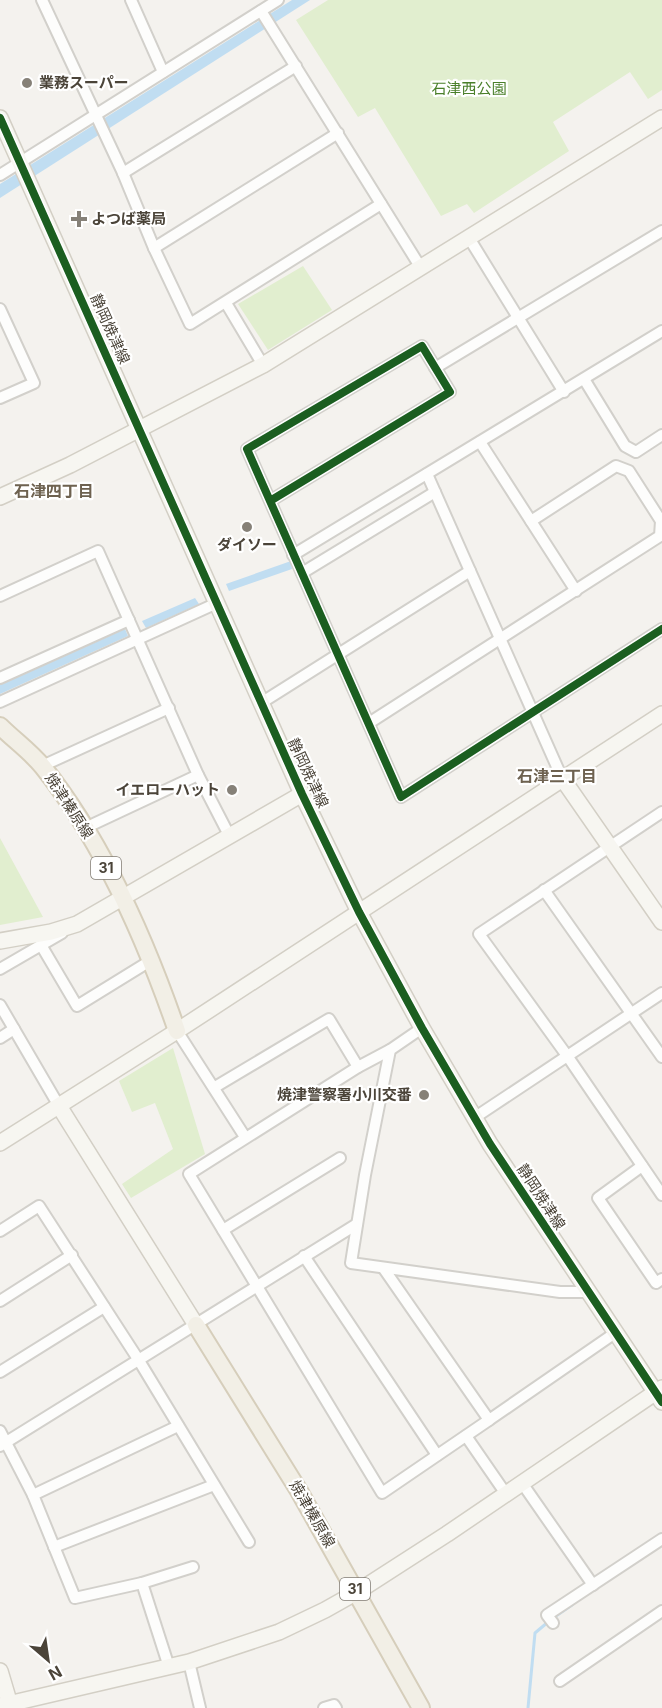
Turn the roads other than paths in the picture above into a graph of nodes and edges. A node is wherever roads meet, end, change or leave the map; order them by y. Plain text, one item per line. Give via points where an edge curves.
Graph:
1 (42, 0) edge
2 (278, 0) edge
3 (133, 1) edge
4 (262, 13) junction
5 (296, 66) junction
6 (163, 72) junction
7 (96, 117) junction
8 (0, 118) edge
9 (662, 118) edge
10 (338, 133) junction
11 (21, 165) junction
12 (123, 173) junction
13 (0, 175) edge
14 (381, 204) junction
15 (662, 231) edge
16 (470, 238) junction
17 (154, 248) junction
18 (421, 268) junction
19 (226, 303) junction
20 (0, 309) edge
21 (518, 317) junction
22 (662, 331) edge
23 (263, 365) junction
24 (435, 368) junction
25 (584, 379) junction
26 (564, 392) junction
27 (0, 398) edge
28 (139, 429) junction
29 (662, 435) edge
30 (480, 442) junction
31 (427, 474) junction
32 (435, 492) junction
33 (0, 497) edge
34 (270, 501) junction
35 (531, 521) junction
36 (293, 555) junction
37 (470, 571) junction
38 (302, 573) junction
39 (576, 591) junction
40 (0, 596) edge
41 (217, 603) junction
42 (129, 620) junction
43 (662, 628) edge
44 (138, 639) junction
45 (501, 640) junction
46 (338, 655) junction
47 (0, 678) edge
48 (0, 702) edge
49 (261, 703) junction
50 (169, 708) junction
51 (534, 712) junction
52 (662, 714) edge
53 (369, 723) junction
54 (0, 726) edge
55 (42, 766) junction
56 (198, 775) junction
57 (562, 778) junction
58 (302, 794) junction
59 (662, 812) edge
60 (85, 828) junction
61 (229, 836) junction
62 (610, 845) junction
63 (544, 890) junction
64 (123, 898) junction
65 (657, 902) edge
66 (359, 912) junction
67 (662, 922) edge
68 (77, 924) junction
69 (0, 941) edge
70 (41, 945) junction
71 (150, 962) junction
72 (0, 969) edge
73 (662, 993) edge
74 (0, 1005) edge
75 (632, 1014) junction
76 (422, 1028) junction
77 (14, 1029) junction
78 (177, 1031) junction
79 (0, 1038) edge
80 (390, 1050) junction
81 (568, 1057) junction
82 (662, 1057) edge
83 (358, 1067) junction
84 (215, 1087) junction
85 (59, 1106) junction
86 (474, 1118) junction
87 (245, 1137) junction
88 (0, 1143) edge
89 (340, 1158) dead end
90 (642, 1166) junction
91 (662, 1195) edge
92 (357, 1224) junction
93 (222, 1230) junction
94 (0, 1231) edge
95 (72, 1256) junction
96 (304, 1256) junction
97 (384, 1269) junction
98 (662, 1279) edge
99 (256, 1287) junction
100 (587, 1292) junction
101 (0, 1301) edge
102 (104, 1307) junction
103 (196, 1325) junction
104 (615, 1333) junction
105 (138, 1359) junction
106 (0, 1372) edge
107 (660, 1394) edge
108 (489, 1420) junction
109 (178, 1426) junction
110 (0, 1431) edge
111 (466, 1436) junction
112 (3, 1444) edge
113 (437, 1455) junction
114 (522, 1483) junction
115 (214, 1485) junction
116 (506, 1494) junction
117 (33, 1495) junction
118 (249, 1542) dead end
119 (661, 1542) edge
120 (54, 1547) junction
121 (193, 1567) dead end
122 (142, 1583) junction
123 (593, 1585) junction
124 (357, 1592) junction
125 (662, 1611) edge
126 (551, 1620) dead end
127 (189, 1662) junction
128 (169, 1667) junction
129 (0, 1671) edge
130 (560, 1681) dead end
131 (9, 1707) edge
132 (200, 1708) edge
133 (324, 1708) edge
134 (336, 1708) edge
135 (421, 1708) edge

1 - 7 street
2 - 4 street
3 - 6 street
4 - 5 street
4 - 6 street
5 - 10 street
5 - 12 street
6 - 7 street
7 - 11 street
7 - 12 street
8 - 11 street, 静岡焼津線
9 - 16 street
10 - 14 street
10 - 17 street
11 - 13 street
11 - 28 street, 静岡焼津線
12 - 17 street
14 - 18 street
14 - 19 street
15 - 21 street
16 - 18 street
16 - 21 street
17 - 19 street via 190,324
18 - 23 street
19 - 23 street
20 - 27 street via 33,383
21 - 24 street
21 - 26 street
22 - 25 street
23 - 28 street
24 - 34 street via 450,392
24 - 34 street via 422,346 247,449
25 - 26 street
25 - 29 street via 625,446 636,452
26 - 30 street
28 - 33 street
28 - 41 street, 静岡焼津線
30 - 31 street
30 - 35 street
31 - 32 street
31 - 36 street
32 - 37 street
32 - 38 street
34 - 36 street
35 - 39 street
35 - 39 street via 616,466 629,471 661,521 660,536
36 - 38 street
37 - 45 street
37 - 46 street
38 - 46 street
39 - 45 street
40 - 42 street via 98,551
41 - 44 street
41 - 49 street, 静岡焼津線
42 - 44 street
42 - 47 street
43 - 51 street
44 - 48 street
44 - 50 street
45 - 51 street
45 - 53 street
46 - 49 street
46 - 53 street
49 - 58 street, 静岡焼津線
50 - 55 street
50 - 56 street
51 - 53 street via 401,797
51 - 57 street
52 - 57 street
54 - 55 main road, 焼津榛原線 / 31
55 - 60 main road, 焼津榛原線 / 31
56 - 60 street
56 - 61 street
57 - 62 street
57 - 66 street
58 - 61 street
58 - 66 street, 静岡焼津線
59 - 62 street
60 - 64 main road, 焼津榛原線 / 31
61 - 64 street
62 - 63 street
62 - 65 street
63 - 75 street
63 - 81 street via 479,934
64 - 68 street
64 - 71 main road, 焼津榛原線 / 31
65 - 67 street
66 - 76 street, 静岡焼津線
66 - 78 street
68 - 69 street
68 - 70 street
70 - 71 street via 77,1006
70 - 72 street
71 - 78 main road, 焼津榛原線 / 31
73 - 75 street
74 - 77 street
75 - 81 street
75 - 82 street
76 - 80 street
76 - 86 street, 静岡焼津線
77 - 79 street
77 - 85 street
78 - 84 street
78 - 85 street
80 - 83 street
80 - 92 street
81 - 86 street
81 - 90 street
83 - 84 street via 330,1019
83 - 87 street
84 - 87 street
85 - 88 street
85 - 103 street
86 - 100 street, 静岡焼津線
87 - 93 street via 189,1174
89 - 93 street
90 - 91 street
90 - 98 street via 598,1198 656,1283
92 - 96 street
92 - 97 street via 351,1263
93 - 99 street
94 - 95 street via 39,1206
95 - 101 street
95 - 102 street
96 - 99 street
96 - 113 street
97 - 100 street via 560,1292
97 - 108 street
99 - 103 street
99 - 113 street via 382,1493
100 - 104 street, 静岡焼津線
102 - 105 street
102 - 106 street
103 - 105 street
103 - 124 main road, 焼津榛原線 / 31
104 - 107 street, 静岡焼津線
104 - 108 street
105 - 109 street
105 - 112 street
107 - 114 street
108 - 111 street
109 - 115 street
109 - 117 street
110 - 112 street
111 - 113 street
111 - 116 street
112 - 117 street
114 - 116 street
114 - 123 street
115 - 118 street
115 - 120 street
116 - 124 street
117 - 120 street
119 - 123 street
120 - 122 street via 75,1598
121 - 122 street
122 - 128 street
123 - 126 street via 548,1615
124 - 127 street via 279,1632
124 - 135 main road, 焼津榛原線 / 31
125 - 130 street
127 - 128 street
127 - 132 street
128 - 131 street
129 - 131 street
133 - 134 street

